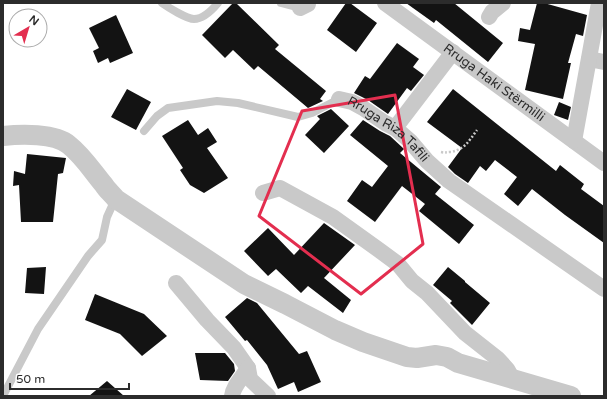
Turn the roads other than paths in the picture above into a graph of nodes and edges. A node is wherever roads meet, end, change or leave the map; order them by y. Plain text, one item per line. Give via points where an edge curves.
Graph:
1 (162, 3) edge
2 (218, 3) edge
3 (281, 3) edge
4 (385, 3) edge
5 (503, 3) edge
6 (599, 3) edge
7 (304, 6) edge
8 (489, 17) dead end
9 (453, 52) junction
10 (596, 61) edge
11 (339, 99) joint
12 (395, 128) junction
13 (144, 131) dead end
14 (3, 136) edge
15 (574, 141) junction
16 (604, 163) edge
17 (263, 193) dead end
18 (116, 199) junction
19 (176, 283) dead end
20 (604, 289) edge
21 (248, 368) junction
22 (512, 378) junction
23 (3, 396) edge
24 (232, 396) edge
25 (268, 396) edge
26 (571, 396) edge

1 - 2 lane via 194,19 205,16
3 - 7 lane
4 - 9 street, Rruga Haki Stërmilli
5 - 8 street
6 - 10 street
9 - 12 street
9 - 15 street, Rruga Haki Stërmilli
10 - 15 street
11 - 12 street, Rruga Riza Tafili via 352,102
11 - 13 lane, Rruga Riza Tafili via 298,117 238,103 217,101 168,108
12 - 20 street, Rruga Riza Tafili via 449,181
14 - 18 street via 49,137 69,144
15 - 16 street, Rruga Haki Stërmilli
17 - 22 street via 280,188 333,218 398,264 466,333 498,359
18 - 22 street via 244,284 335,330 407,357 447,357
18 - 23 lane via 107,217 102,240 88,256 38,330
19 - 21 street via 234,348
21 - 24 street
21 - 25 street via 250,380
22 - 26 street

